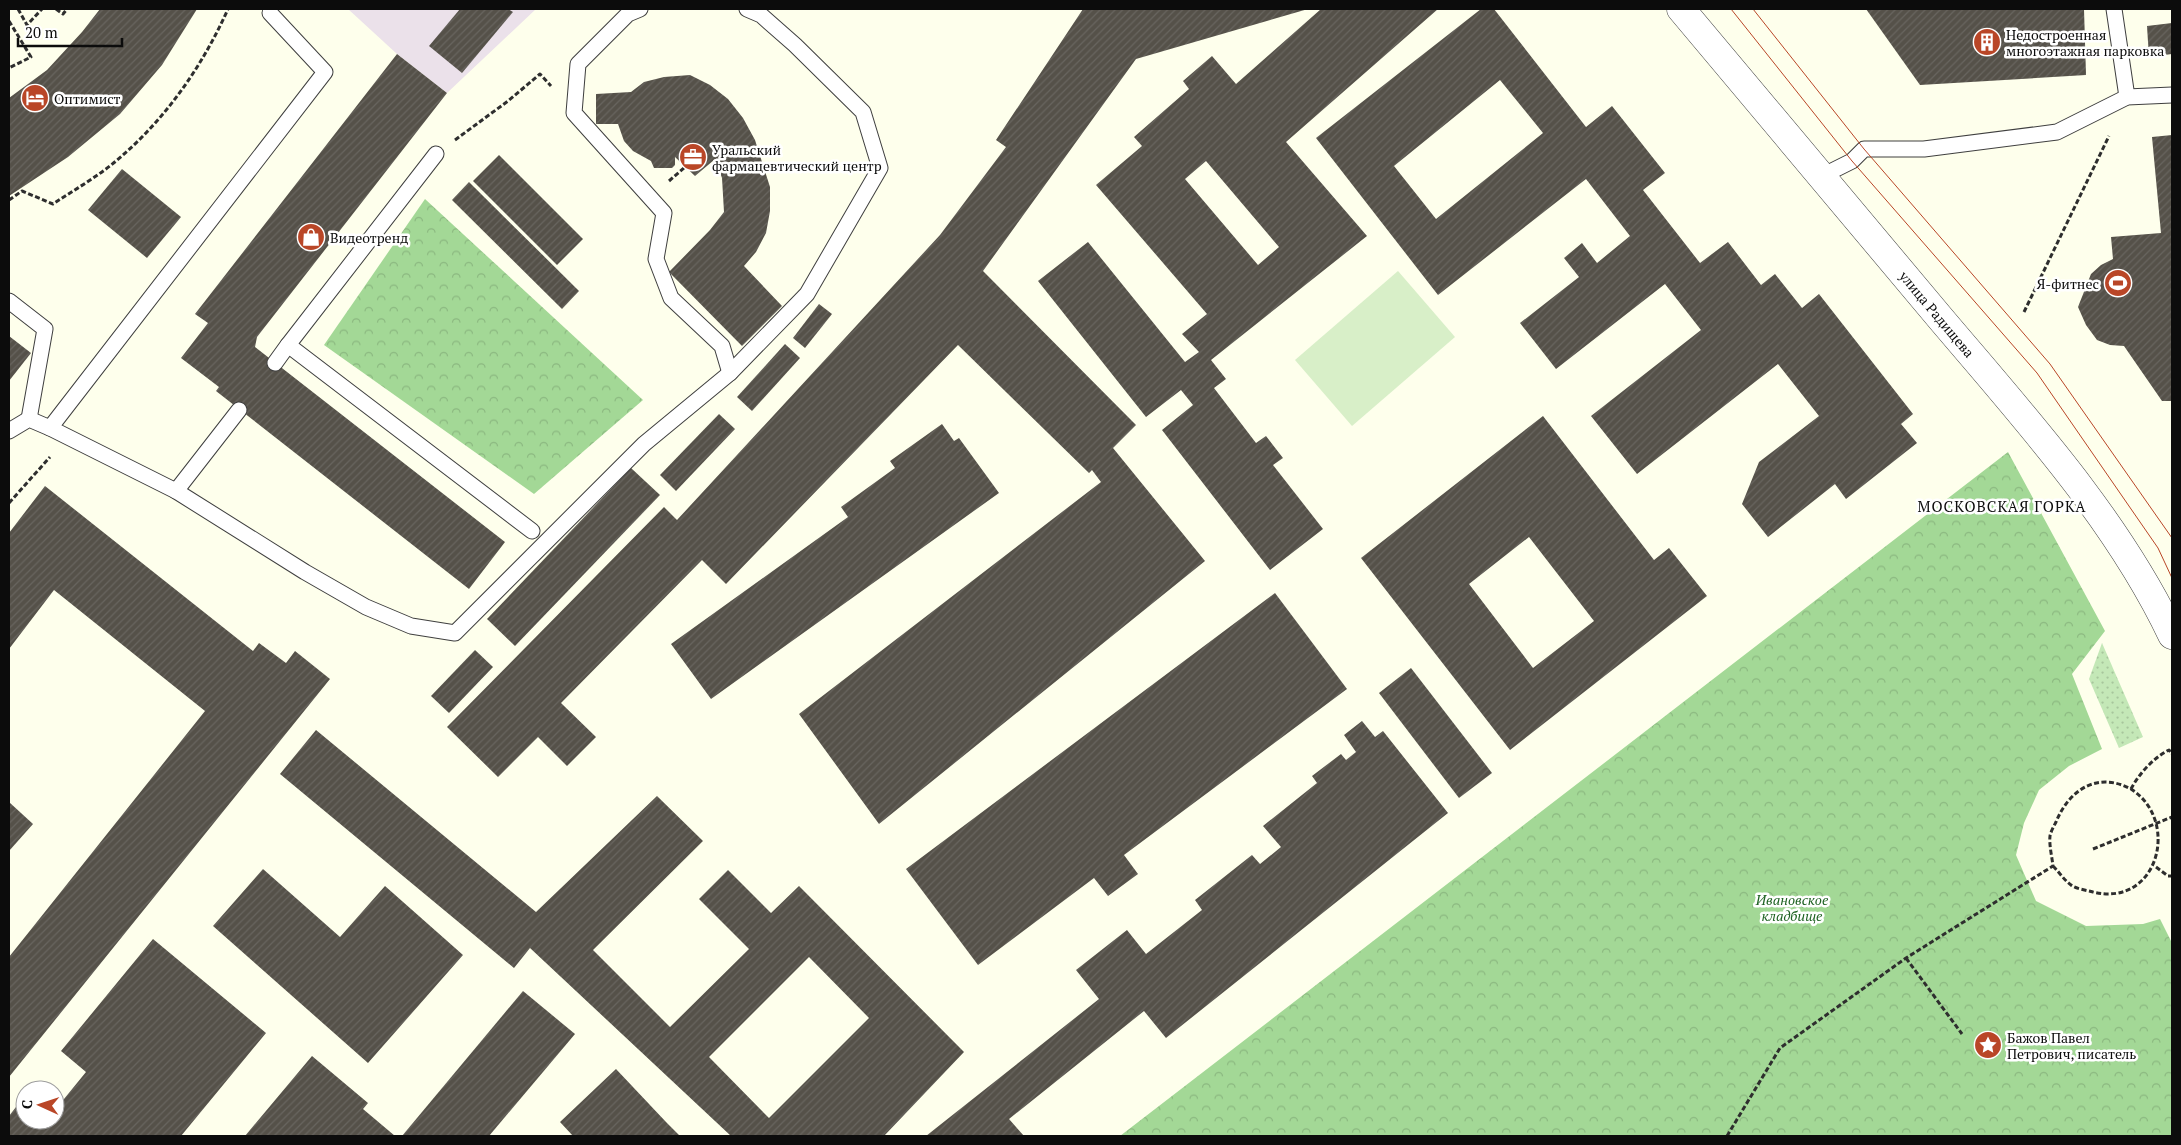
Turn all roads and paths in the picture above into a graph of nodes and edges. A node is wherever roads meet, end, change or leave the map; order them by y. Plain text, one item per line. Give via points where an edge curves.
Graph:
1 (18, 9) edge
2 (42, 9) edge
3 (56, 9) edge
4 (67, 9) edge
5 (228, 9) edge
6 (640, 9) edge
7 (747, 9) edge
8 (1680, 9) edge
9 (2114, 9) edge
10 (270, 13) dead end
11 (9, 21) edge
12 (9, 68) edge
13 (2172, 95) edge
14 (2127, 97) junction
15 (574, 113) junction
16 (436, 154) joint
17 (685, 166) dead end
18 (675, 176) dead end
19 (1820, 176) junction
20 (9, 200) edge
21 (9, 301) edge
22 (2024, 312) dead end
23 (288, 345) junction
24 (275, 363) dead end
25 (730, 374) junction
26 (239, 410) dead end
27 (30, 419) junction
28 (50, 428) junction
29 (9, 431) edge
30 (68, 436) junction
31 (176, 491) junction
32 (9, 503) edge
33 (532, 531) dead end
34 (2172, 635) edge
35 (2172, 754) edge
36 (2131, 789) junction
37 (2172, 817) edge
38 (2161, 821) junction
39 (2093, 849) dead end
40 (2053, 866) junction
41 (2156, 867) junction
42 (2172, 876) edge
43 (1906, 958) junction
44 (1962, 1034) dead end
45 (1727, 1136) edge

1 - 2 path via 27,25
3 - 4 path via 63,14
5 - 20 path via 212,46 169,108 116,162 53,204 22,191
6 - 15 lane via 628,14 578,64
7 - 25 lane via 761,15 796,45 863,112 880,168 807,294
8 - 19 street, улица Радищева
9 - 14 lane
10 - 28 lane via 325,72
11 - 12 path via 31,57
13 - 14 lane
14 - 19 lane via 2057,132 1924,149 1864,148 1852,160
14 - 22 path
15 - 16 path via 540,74 508,102
15 - 25 lane via 664,213 656,259 671,298 722,346
16 - 23 lane
17 - 18 path
19 - 34 street, улица Радищева via 2039,434 2110,530
21 - 27 lane via 44,329
23 - 24 lane
23 - 33 lane
25 - 31 lane via 644,444 455,633 411,626 366,607
26 - 31 lane
27 - 28 lane
27 - 29 lane
28 - 30 lane
30 - 31 lane
30 - 32 path
35 - 36 path via 2168,750 2163,753
36 - 38 path via 2147,802
36 - 40 path via 2115,782 2080,788 2061,808 2050,836
37 - 38 path
38 - 39 path
38 - 41 path
40 - 41 path via 2072,886 2102,894 2131,890
40 - 43 path
41 - 42 path
43 - 44 path
43 - 45 path via 1780,1048

